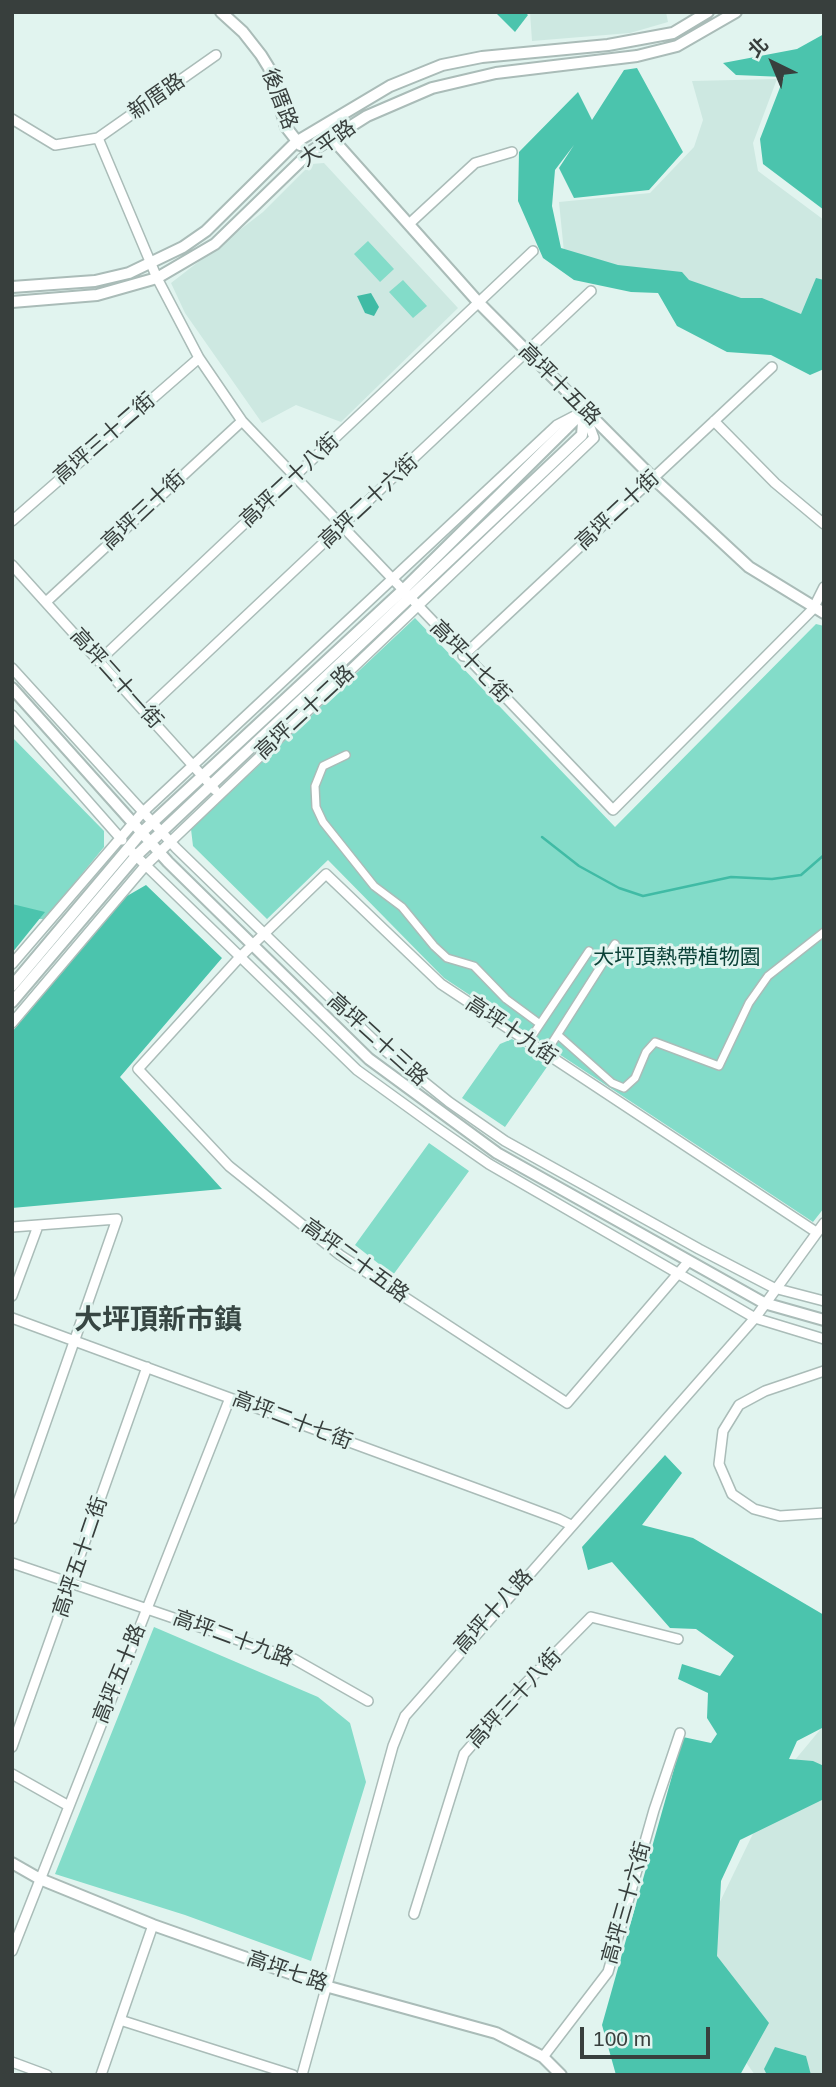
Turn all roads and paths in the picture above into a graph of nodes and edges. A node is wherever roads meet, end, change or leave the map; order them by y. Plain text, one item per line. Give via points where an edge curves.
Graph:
1 (221, 12) edge
2 (708, 12) edge
3 (736, 12) edge
4 (216, 55) dead end
5 (12, 119) edge
6 (320, 126) junction
7 (98, 138) junction
8 (332, 138) junction
9 (296, 142) junction
10 (310, 152) junction
11 (512, 152) dead end
12 (409, 224) junction
13 (533, 251) dead end
14 (152, 264) junction
15 (158, 278) junction
16 (12, 287) edge
17 (591, 291) dead end
18 (12, 302) edge
19 (478, 303) junction
20 (527, 354) junction
21 (199, 358) junction
22 (772, 367) dead end
23 (584, 411) junction
24 (242, 421) junction
25 (715, 421) junction
26 (294, 478) junction
27 (653, 478) junction
28 (12, 521) edge
29 (824, 524) edge
30 (342, 528) junction
31 (12, 565) edge
32 (391, 580) junction
33 (824, 587) edge
34 (410, 599) junction
35 (47, 602) junction
36 (819, 611) edge
37 (463, 656) junction
38 (100, 660) junction
39 (12, 668) edge
40 (12, 688) edge
41 (38, 696) junction
42 (27, 705) junction
43 (145, 710) junction
44 (13, 717) edge
45 (346, 755) dead end
46 (193, 766) junction
47 (212, 786) junction
48 (142, 813) junction
49 (152, 823) junction
50 (132, 824) junction
51 (141, 833) junction
52 (161, 833) junction
53 (120, 837) junction
54 (169, 842) junction
55 (150, 843) junction
56 (132, 852) junction
57 (159, 852) junction
58 (145, 866) junction
59 (824, 932) edge
60 (263, 934) junction
61 (615, 944) dead end
62 (251, 946) junction
63 (589, 951) dead end
64 (239, 958) junction
65 (12, 964) edge
66 (12, 986) edge
67 (12, 1002) edge
68 (12, 1023) edge
69 (540, 1024) junction
70 (558, 1035) junction
71 (528, 1042) junction
72 (545, 1054) junction
73 (824, 1223) edge
74 (37, 1226) junction
75 (12, 1227) edge
76 (816, 1233) junction
77 (688, 1262) junction
78 (678, 1275) junction
79 (775, 1288) junction
80 (12, 1296) edge
81 (824, 1301) edge
82 (764, 1303) junction
83 (12, 1318) edge
84 (755, 1318) junction
85 (824, 1320) edge
86 (824, 1339) edge
87 (75, 1340) junction
88 (147, 1367) junction
89 (824, 1371) edge
90 (230, 1398) junction
91 (824, 1513) edge
92 (12, 1519) edge
93 (570, 1525) junction
94 (12, 1563) edge
95 (72, 1583) junction
96 (146, 1608) junction
97 (678, 1639) dead end
98 (368, 1701) dead end
99 (680, 1733) dead end
100 (12, 1746) edge
101 (12, 1774) edge
102 (68, 1805) junction
103 (12, 1863) edge
104 (40, 1879) junction
105 (414, 1914) dead end
106 (153, 1925) junction
107 (13, 1947) edge
108 (329, 1987) junction
109 (120, 2020) junction
110 (544, 2057) junction
111 (12, 2062) edge
112 (33, 2072) edge
113 (47, 2075) edge
114 (102, 2075) edge
115 (293, 2075) edge
116 (302, 2075) edge
117 (561, 2075) edge

1 - 9 street, 後厝路 via 265,62 286,127
2 - 6 street, 大平路 via 673,33 442,65 390,86
3 - 8 street, 大平路 via 677,46 432,88 367,116
4 - 7 street, 新厝路
5 - 7 street, 新厝路 via 55,145
6 - 8 street, 高坪十五路
6 - 9 street, 大平路
7 - 14 street
8 - 10 street, 大平路
8 - 12 street, 高坪十五路
9 - 10 street, 後厝路
9 - 14 street, 大平路 via 206,231
10 - 15 street, 大平路 via 215,244
11 - 12 street via 475,163
12 - 19 street, 高坪十五路
13 - 19 street, 高坪二十八街
14 - 15 street, 高坪十七街
14 - 16 street, 大平路 via 95,281
15 - 18 street, 大平路 via 97,295
15 - 21 street, 高坪十七街
17 - 20 street, 高坪二十六街
19 - 20 street, 高坪十五路
19 - 26 street, 高坪二十八街
20 - 23 street, 高坪十五路
20 - 30 street, 高坪二十六街
21 - 24 street, 高坪十七街
21 - 28 street, 高坪三十二街
22 - 25 street, 高坪二十街
23 - 27 street, 高坪十五路
23 - 32 street, 高坪二十二路 via 558,425
23 - 34 street, 高坪二十二路
23 - 34 street, 高坪二十二路 via 594,438
24 - 26 street, 高坪十七街
24 - 35 street, 高坪三十街
25 - 27 street, 高坪二十街
25 - 29 street via 775,484
26 - 30 street, 高坪十七街
26 - 38 street, 高坪二十八街
27 - 36 street, 高坪十五路 via 749,567
27 - 37 street, 高坪二十街
30 - 32 street, 高坪十七街
30 - 43 street, 高坪二十六街
31 - 35 street, 高坪二十一街
32 - 34 street, 高坪十七街
32 - 46 street, 高坪二十二路
33 - 36 street, 高坪十七街
34 - 37 street, 高坪十七街
34 - 47 street, 高坪二十二路
34 - 47 street, 高坪二十二路
35 - 38 street, 高坪二十一街
36 - 37 street, 高坪十七街 via 613,810
38 - 43 street, 高坪二十一街
39 - 41 street, 高坪二十三路
40 - 42 street, 高坪二十三路
41 - 42 street
41 - 48 street, 高坪二十三路
42 - 44 street
42 - 50 street, 高坪二十三路
43 - 46 street, 高坪二十一街
44 - 53 street, 高坪二十三路
45 - 69 street via 323,766 315,786 316,807 323,822 374,886 402,907 434,946 447,958 474,966 506,999
46 - 47 street, 高坪二十一街
46 - 48 street, 高坪二十二路
47 - 49 street, 高坪二十二路
47 - 52 street, 高坪二十二路
47 - 54 street, 高坪二十二路
48 - 49 street, 高坪二十三路
48 - 50 street, 高坪二十二路
49 - 51 street, 高坪二十二路
49 - 52 street, 高坪二十三路
50 - 51 street, 高坪二十三路
50 - 53 street, 高坪二十二路
51 - 55 street, 高坪二十三路
51 - 56 street, 高坪二十二路
52 - 54 street, 高坪二十三路
52 - 55 street, 高坪二十二路
53 - 56 street, 高坪二十三路
53 - 65 street, 高坪二十二路
54 - 57 street, 高坪二十二路
54 - 60 street, 高坪二十三路
55 - 56 street, 高坪二十二路
55 - 57 street, 高坪二十三路
56 - 58 street, 高坪二十三路
56 - 66 street, 高坪二十二路
56 - 67 street, 高坪二十二路
57 - 58 street, 高坪二十二路
57 - 62 street, 高坪二十三路
58 - 64 street, 高坪二十三路
58 - 68 street, 高坪二十二路
59 - 70 street via 768,976 749,1003 719,1066 655,1042 635,1078 624,1088 611,1083
60 - 62 street, 高坪十九街
60 - 71 street, 高坪十九街 via 326,874 441,984
60 - 79 street, 高坪二十三路 via 383,1048 505,1141
61 - 70 street
62 - 64 street, 高坪十九街
62 - 77 street, 高坪二十三路 via 369,1059 441,1114 497,1153
63 - 69 street
64 - 78 street, 高坪二十三路 via 358,1070 433,1125 489,1164
64 - 78 street, 高坪二十五路 via 138,1069 229,1166 340,1255 567,1403
69 - 71 street
70 - 72 street
71 - 72 street, 高坪十九街
72 - 76 street, 高坪十九街
73 - 76 street, 高坪十八路
74 - 75 street
74 - 80 street
74 - 87 street via 117,1219
76 - 79 street, 高坪十八路
77 - 78 street, 高坪二十五路
77 - 82 street, 高坪二十三路
78 - 84 street, 高坪二十三路
79 - 81 street, 高坪二十三路
79 - 82 street, 高坪十八路
82 - 84 street, 高坪十八路
82 - 85 street, 高坪二十三路
83 - 87 street, 高坪二十七街
84 - 86 street, 高坪二十三路
84 - 93 street, 高坪十八路
87 - 88 street, 高坪二十七街
87 - 92 street
88 - 90 street, 高坪二十七街
88 - 95 street, 高坪五十二街
89 - 91 street via 739,1405 723,1431 719,1464 732,1494 754,1509 780,1516
90 - 93 street, 高坪二十七街
90 - 96 street, 高坪五十路
93 - 108 street, 高坪十八路 via 405,1716
94 - 95 street, 高坪二十九路
95 - 96 street, 高坪二十九路
95 - 100 street, 高坪五十二街
96 - 98 street, 高坪二十九路 via 294,1659
96 - 102 street, 高坪五十路
97 - 105 street, 高坪三十八街 via 591,1617 524,1685 464,1754
99 - 110 street, 高坪三十六街 via 608,1972
101 - 102 street
102 - 104 street, 高坪五十路
103 - 104 street, 高坪七路
104 - 106 street, 高坪七路
104 - 107 street, 高坪五十路
106 - 108 street, 高坪七路
106 - 109 street
108 - 110 street, 高坪七路 via 496,2032
108 - 116 street, 高坪十八路
109 - 114 street
109 - 115 street
110 - 117 street, 高坪七路
111 - 112 street
112 - 113 street

